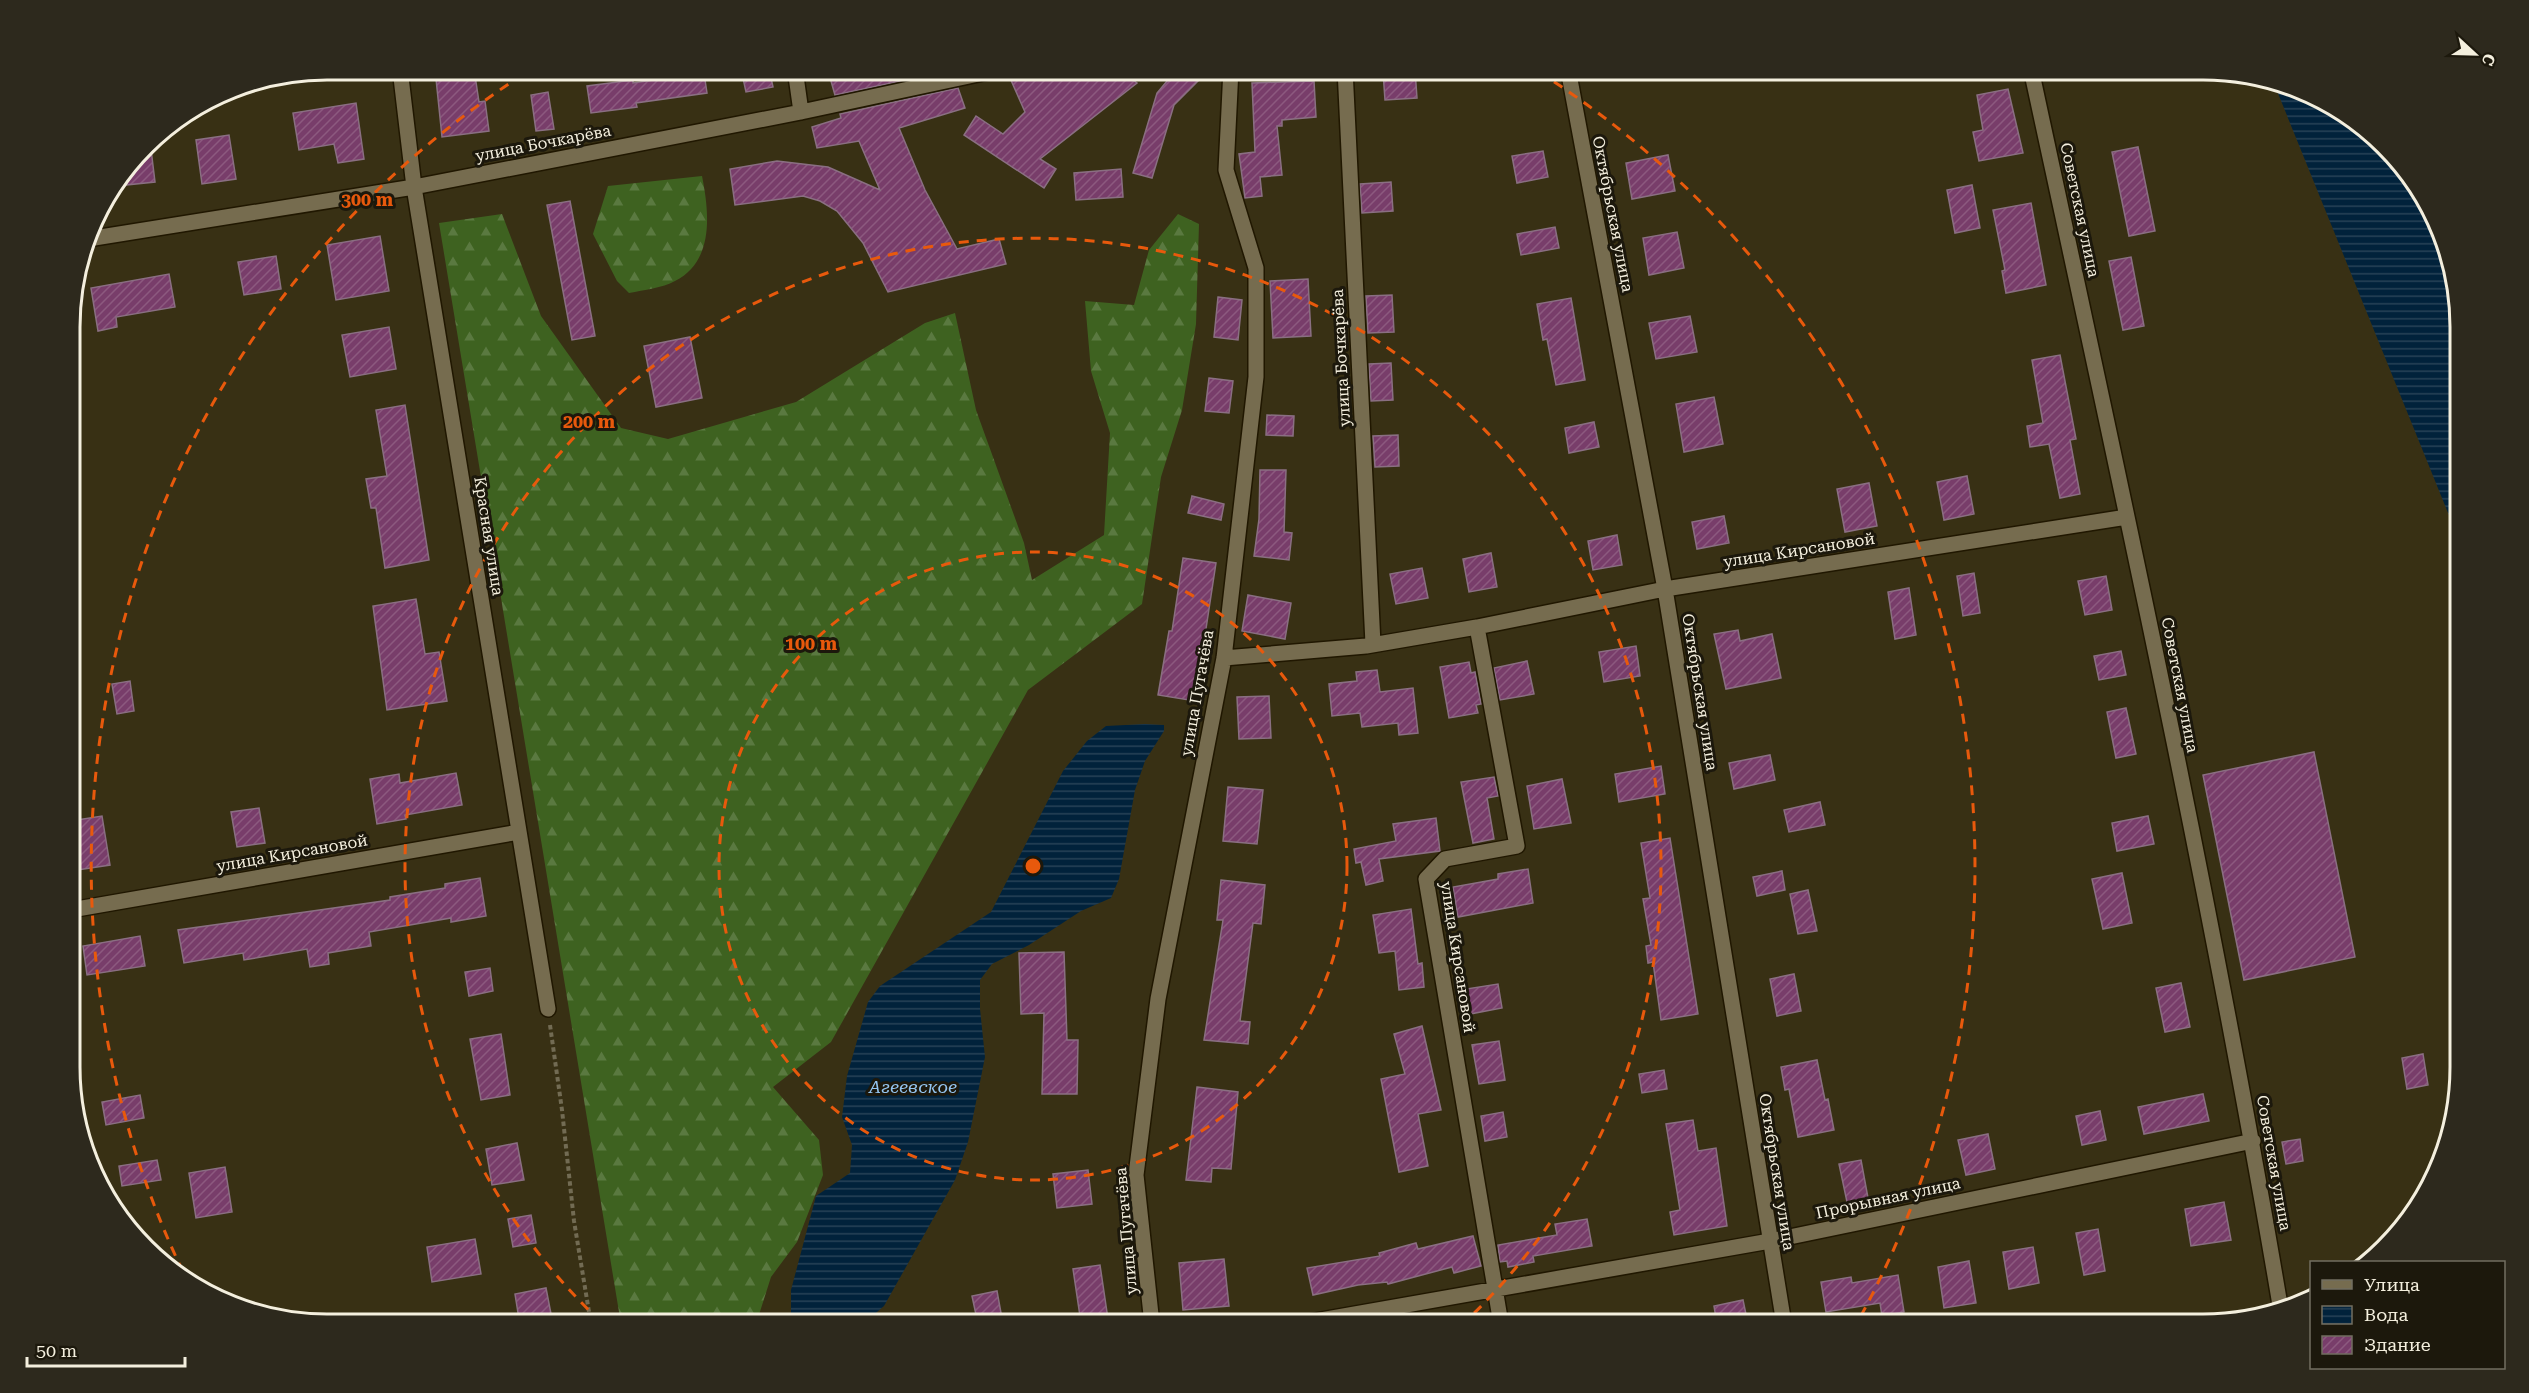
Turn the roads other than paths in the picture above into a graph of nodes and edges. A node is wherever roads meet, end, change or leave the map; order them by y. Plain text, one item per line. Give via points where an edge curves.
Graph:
1 (401, 80) edge
2 (797, 80) edge
3 (951, 80) edge
4 (1230, 80) edge
5 (1346, 80) edge
6 (1570, 80) edge
7 (2033, 80) edge
8 (801, 112) junction
9 (414, 187) junction
10 (96, 238) edge
11 (2127, 516) junction
12 (1665, 589) junction
13 (1477, 627) junction
14 (1373, 644) junction
15 (1224, 658) junction
16 (519, 832) junction
17 (80, 908) edge
18 (548, 1009) road end
19 (2253, 1141) junction
20 (1770, 1241) junction
21 (1494, 1289) junction
22 (2279, 1301) edge
23 (1151, 1314) edge
24 (1366, 1314) edge
25 (1499, 1314) edge
26 (1782, 1314) edge

1 - 9 street, Красная улица
2 - 8 street
3 - 8 street, улица Бочкарёва
4 - 15 street, улица Пугачёва via 1226,171 1256,268 1256,377
5 - 14 street, улица Бочкарёва
6 - 12 street, Октябрьская улица
7 - 11 street, Советская улица
8 - 9 street, улица Бочкарёва
9 - 10 street, улица Бочкарёва
9 - 16 street, Красная улица
11 - 12 street, улица Кирсановой
11 - 19 street, Советская улица
12 - 13 street, улица Кирсановой
12 - 20 street, Октябрьская улица
13 - 14 street, улица Кирсановой
13 - 21 street, улица Кирсановой via 1517,846 1444,859 1426,879
14 - 15 street, улица Кирсановой
15 - 23 street, улица Пугачёва via 1158,999 1136,1175
16 - 17 street, улица Кирсановой
16 - 18 street, Красная улица
19 - 20 street, Прорывная улица
19 - 22 street, Советская улица
20 - 21 street, Прорывная улица
20 - 26 street, Октябрьская улица
21 - 24 street, Прорывная улица
21 - 25 street

